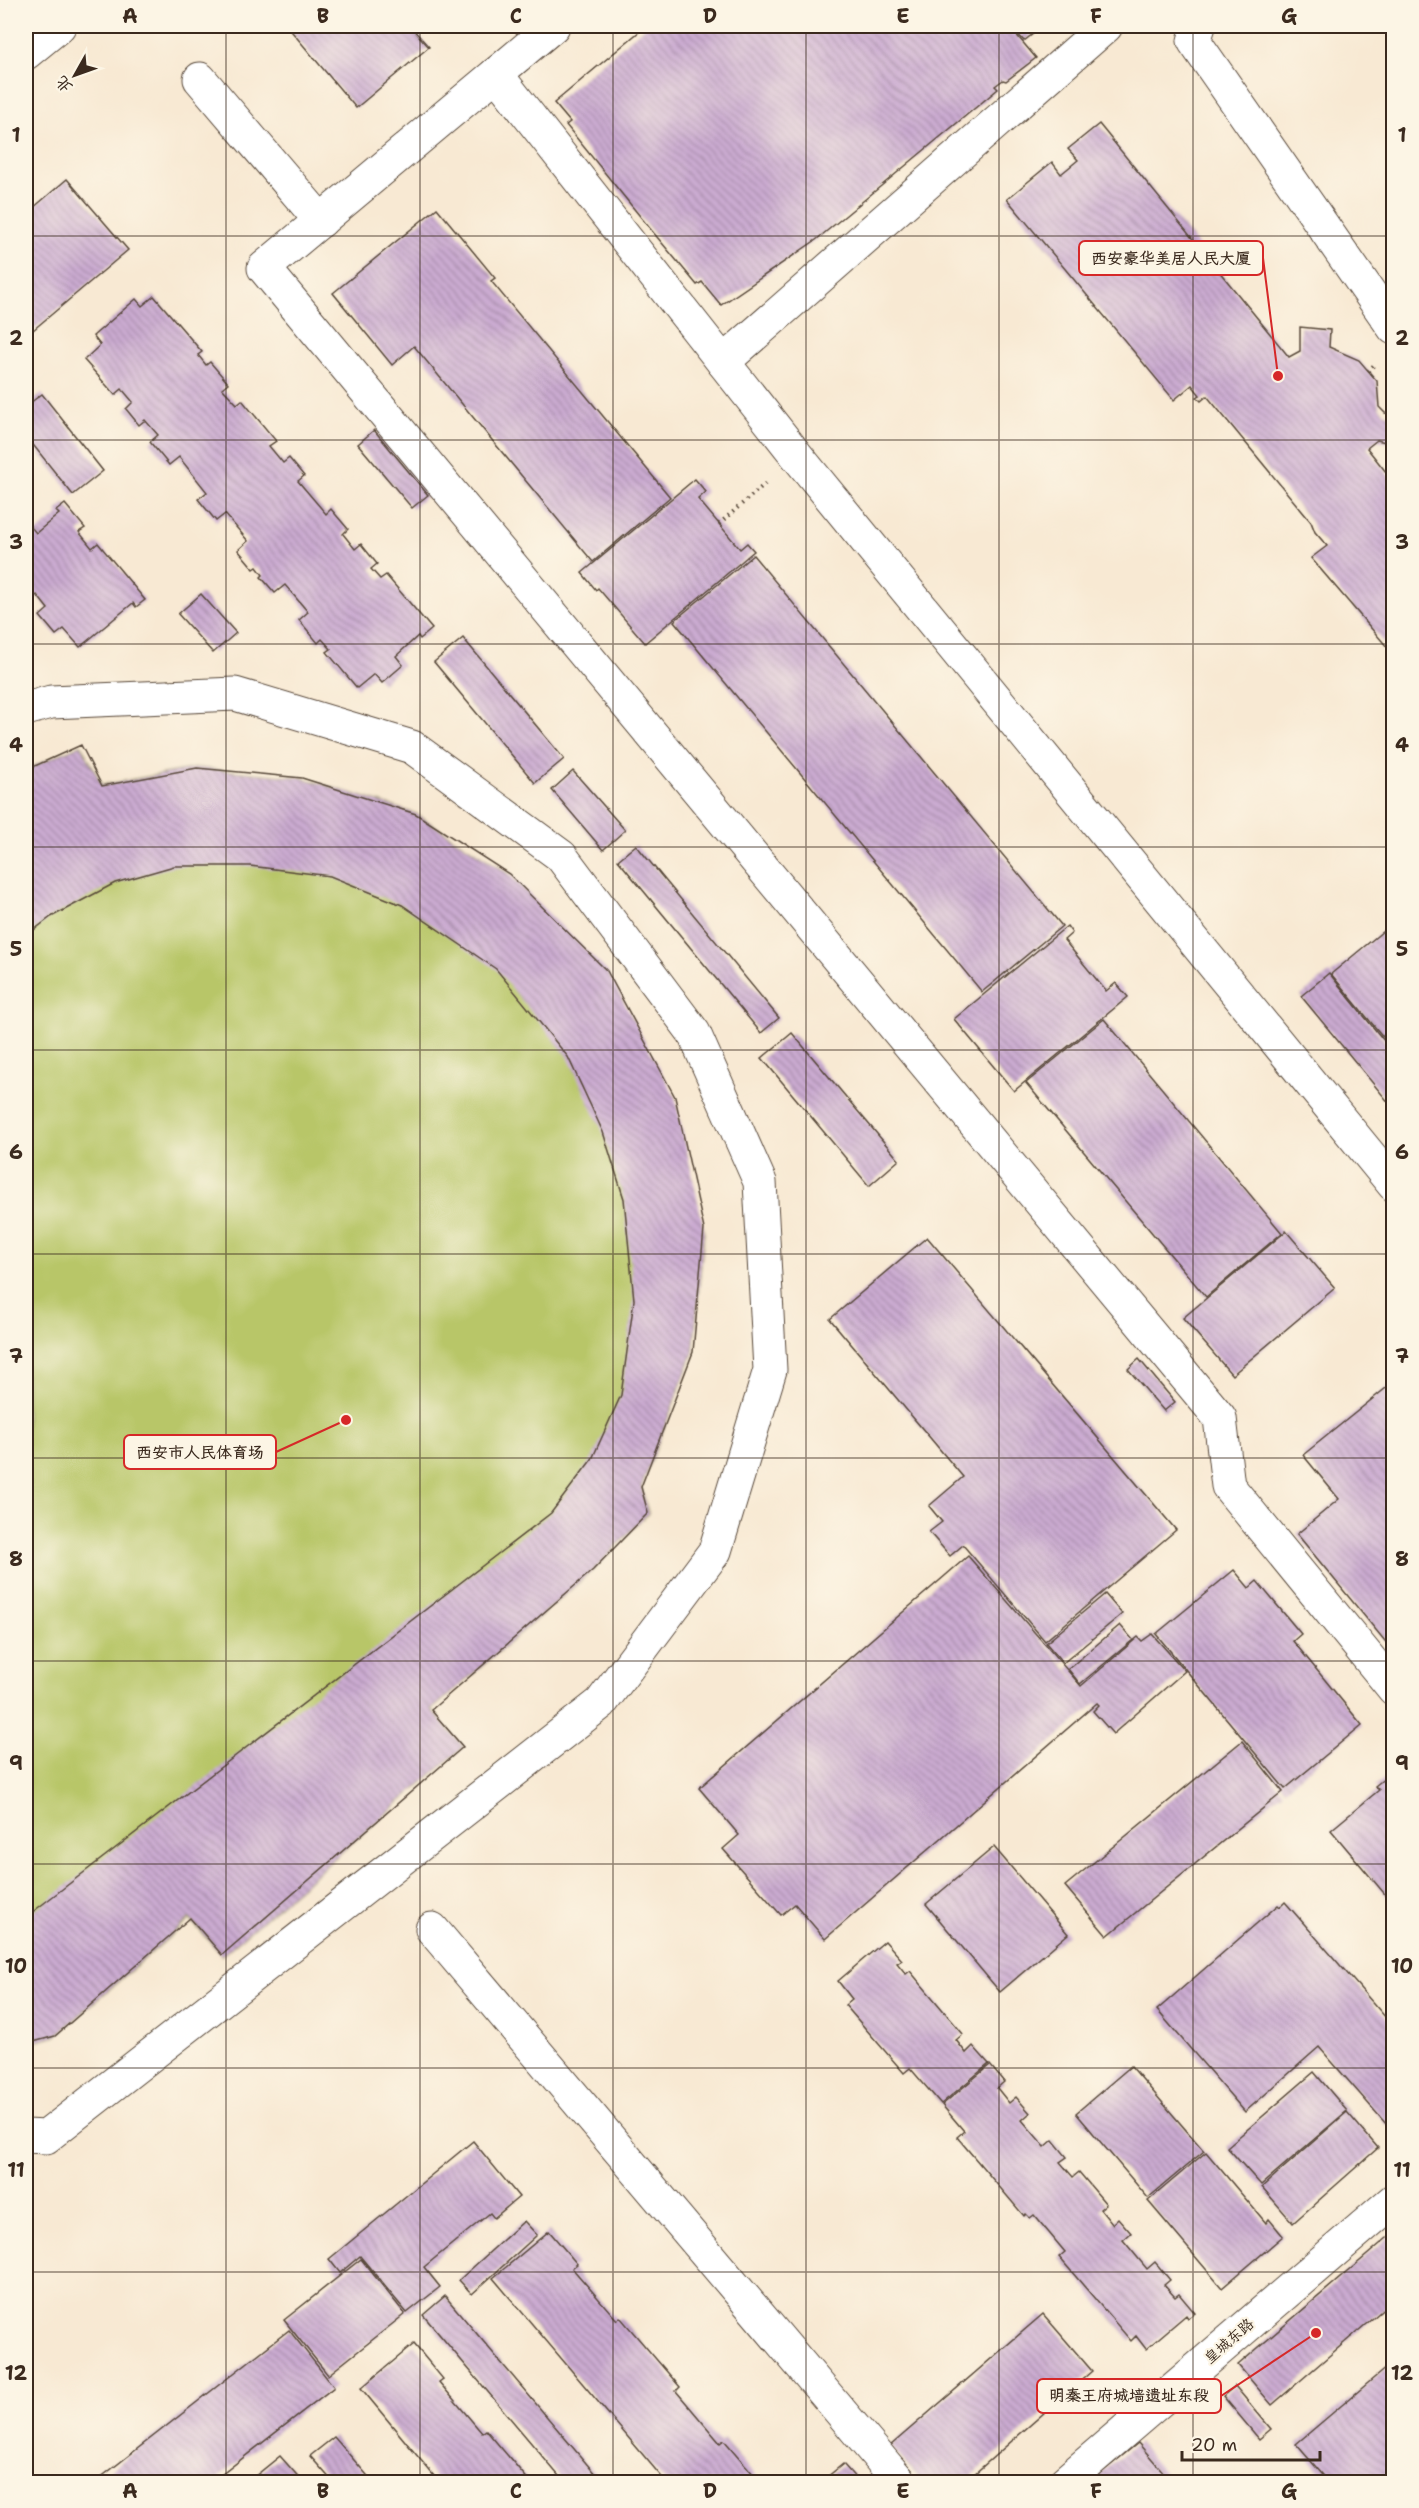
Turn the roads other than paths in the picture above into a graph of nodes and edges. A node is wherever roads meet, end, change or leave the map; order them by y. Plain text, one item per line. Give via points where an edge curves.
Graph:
1 (59, 26) edge
2 (553, 26) edge
3 (1106, 26) edge
4 (1199, 26) edge
5 (26, 53) edge
6 (496, 74) junction
7 (200, 79) dead end
8 (321, 221) junction
9 (1394, 328) edge
10 (723, 362) junction
11 (26, 709) edge
12 (1394, 1185) edge
13 (1394, 1689) edge
14 (432, 1929) dead end
15 (26, 2136) edge
16 (1394, 2200) edge
17 (900, 2482) edge
18 (1065, 2482) edge

1 - 5 street
2 - 6 street
3 - 10 street
4 - 9 street via 1194,41
6 - 8 street
6 - 10 street
7 - 8 street
8 - 13 street via 264,268 1220,1418 1228,1486
10 - 12 street
11 - 15 street via 51,702 235,694 412,747 561,856 694,1033 760,1182 770,1370 715,1551 601,1703 46,2137
14 - 17 street
16 - 18 street, 皇城东路

